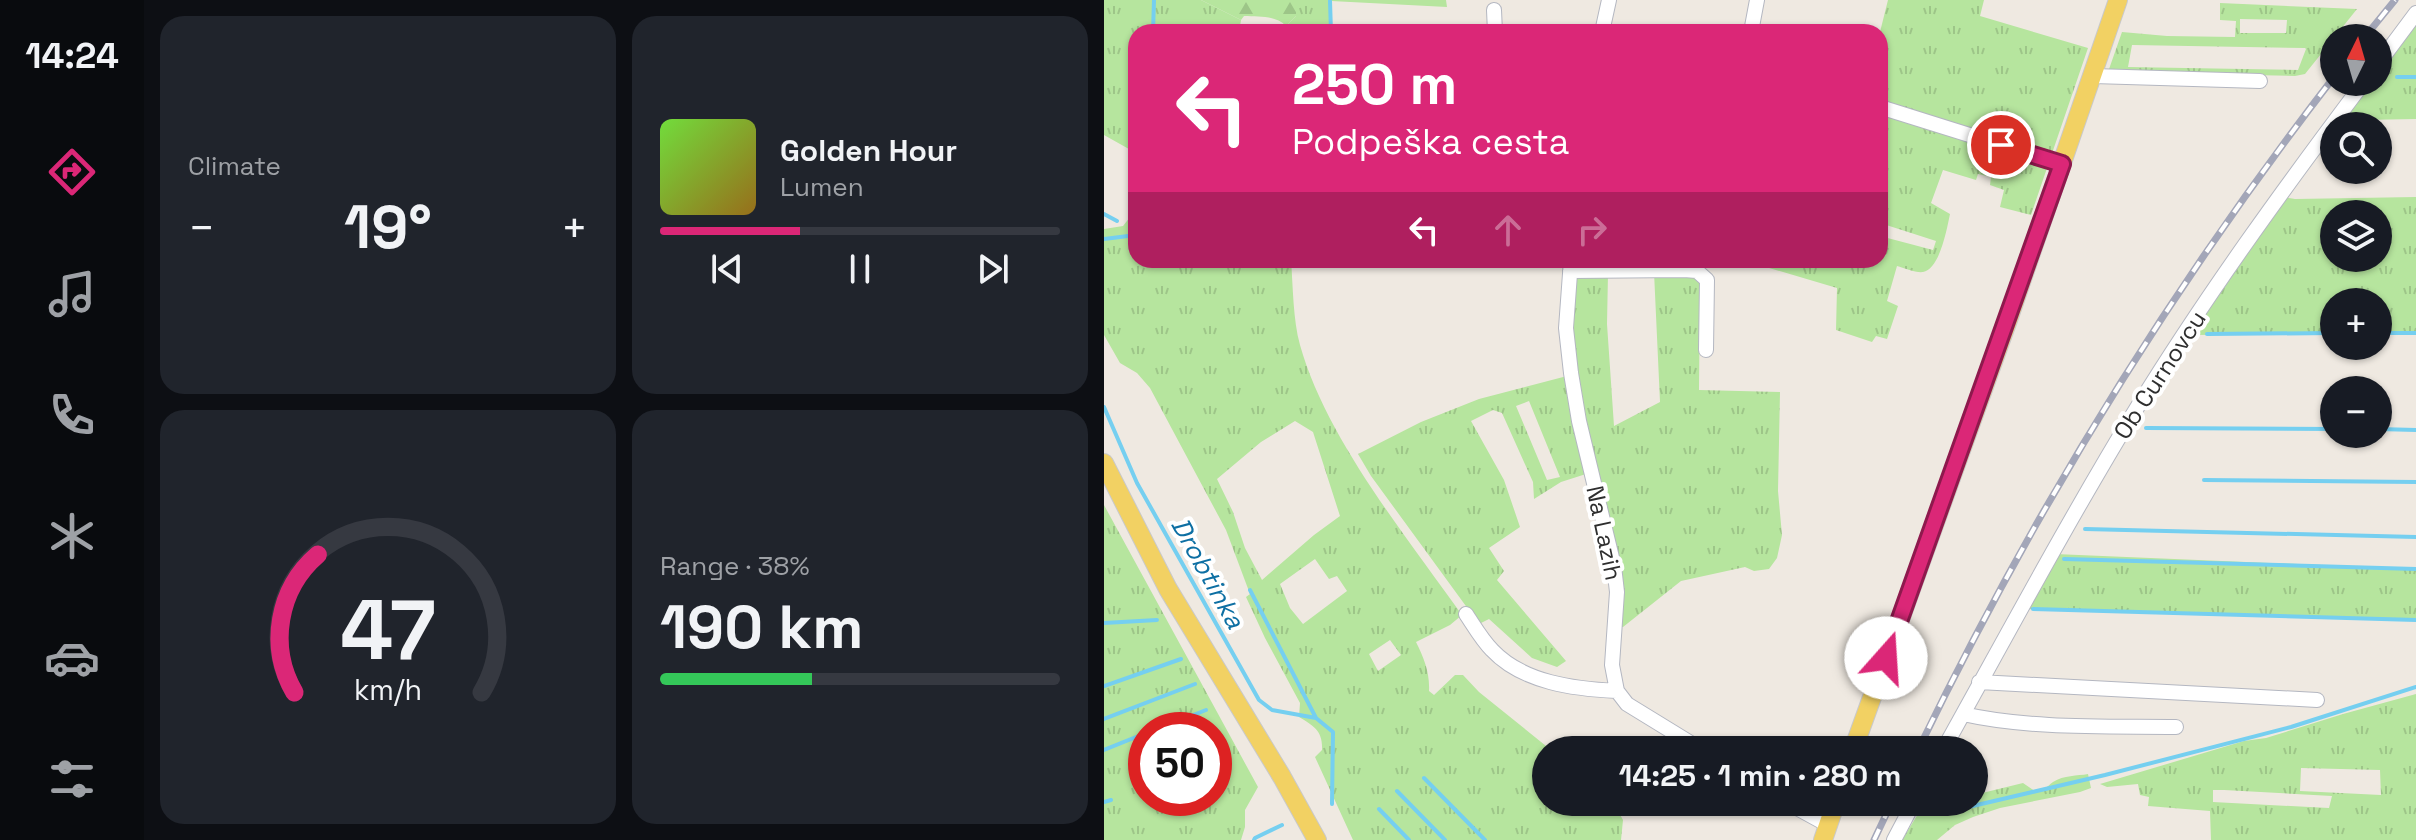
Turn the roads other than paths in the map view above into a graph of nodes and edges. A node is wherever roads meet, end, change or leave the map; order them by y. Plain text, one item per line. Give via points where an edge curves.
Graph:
1 (1609, 0) edge
2 (1757, 0) edge
3 (2118, 0) edge
4 (1494, 10) dead end
5 (2416, 13) edge
6 (1495, 24) edge
7 (1604, 24) edge
8 (1752, 24) edge
9 (2392, 45) edge
10 (2093, 76) junction
11 (2260, 81) dead end
12 (2354, 96) edge
13 (1888, 110) edge
14 (2062, 164) junction
15 (1571, 268) edge
16 (1626, 268) edge
17 (1706, 350) dead end
18 (1104, 463) edge
19 (1466, 614) dead end
20 (1979, 682) junction
21 (1617, 691) junction
22 (2317, 700) dead end
23 (1963, 714) junction
24 (2176, 727) dead end
25 (1679, 736) edge
26 (1858, 736) edge
27 (1951, 736) edge
28 (1804, 816) edge
29 (1907, 816) edge
30 (1826, 833) edge
31 (1317, 840) edge
32 (1894, 840) edge

1 - 7 street
2 - 8 street
3 - 10 main road
4 - 6 street
5 - 9 street
10 - 11 street
10 - 14 main road
12 - 20 street, Ob Curnovcu via 2273,205 2140,404
13 - 14 street
14 - 26 main road
15 - 21 street, Na Lazih via 1566,328 1579,421 1614,566 1612,665
16 - 17 street, Na Lazih via 1697,271 1707,280
18 - 31 main road via 1168,589
19 - 21 street via 1493,651 1516,669 1543,680
20 - 22 street
20 - 23 street, Ob Curnovcu
21 - 25 street via 1627,704
23 - 24 street via 1990,720
23 - 27 street, Ob Curnovcu
28 - 30 street
29 - 32 street

